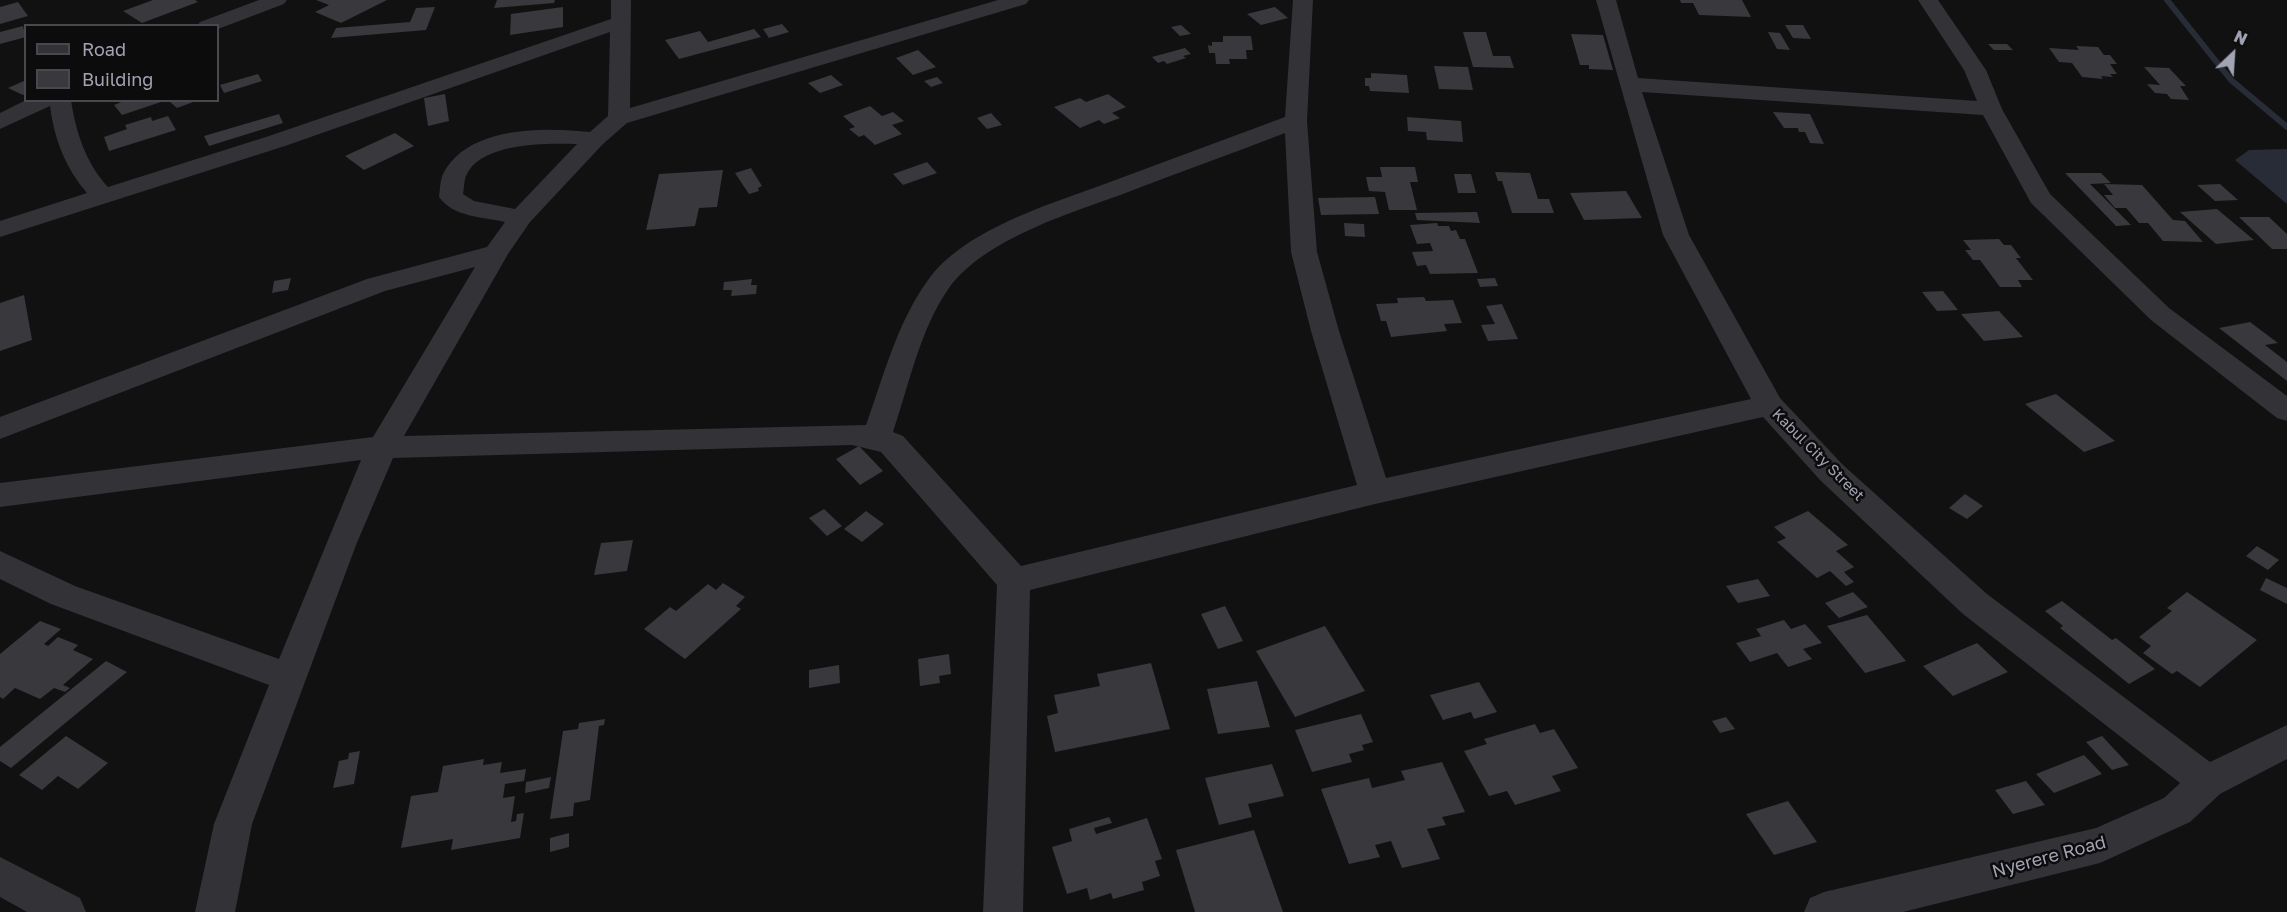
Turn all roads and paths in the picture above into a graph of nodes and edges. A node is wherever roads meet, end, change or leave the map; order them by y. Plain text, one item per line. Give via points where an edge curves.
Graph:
1 (277, 0) edge
2 (621, 0) edge
3 (1019, 0) edge
4 (1303, 0) edge
5 (1606, 0) edge
6 (1928, 0) edge
7 (620, 23) junction
8 (212, 24) edge
9 (1629, 84) junction
10 (41, 102) edge
11 (60, 102) edge
12 (1991, 109) junction
13 (619, 118) junction
14 (1296, 121) junction
15 (0, 122) edge
16 (595, 139) junction
17 (102, 195) junction
18 (521, 217) junction
19 (0, 229) edge
20 (496, 253) junction
21 (1768, 405) junction
22 (2287, 411) edge
23 (0, 428) edge
24 (876, 437) junction
25 (382, 447) junction
26 (1376, 492) junction
27 (0, 495) edge
28 (0, 564) edge
29 (1014, 581) junction
30 (290, 678) junction
31 (2287, 741) edge
32 (2207, 782) junction
33 (0, 876) edge
34 (66, 912) edge
35 (215, 912) edge
36 (1003, 912) edge
37 (1824, 912) edge

1 - 8 street
2 - 7 street
3 - 13 street
4 - 14 street
5 - 9 street, Kabul City Street
6 - 12 street via 1975,70
7 - 13 street
7 - 17 street via 277,141
9 - 12 street
9 - 21 street, Kabul City Street via 1676,235
10 - 15 street
11 - 17 street via 63,122 81,172
12 - 22 street via 2040,198 2160,314
13 - 16 street
14 - 24 street via 1046,215 978,249 955,266 940,282 923,312
14 - 26 street via 1304,252 1324,332
16 - 18 street
16 - 18 street via 570,135 489,146 459,166 449,181 450,197 467,207
17 - 19 street
18 - 20 street
20 - 23 street via 376,285
20 - 25 street
21 - 26 street
21 - 32 street, Kabul City Street via 1832,473 1975,604
24 - 25 street via 852,434
24 - 29 street via 892,444
25 - 27 street
25 - 30 street
26 - 29 street
28 - 30 street via 63,595
29 - 36 street
30 - 35 street via 233,824
31 - 32 street, Nyerere Road
32 - 37 street, Nyerere Road via 2177,810 2100,845
33 - 34 street

